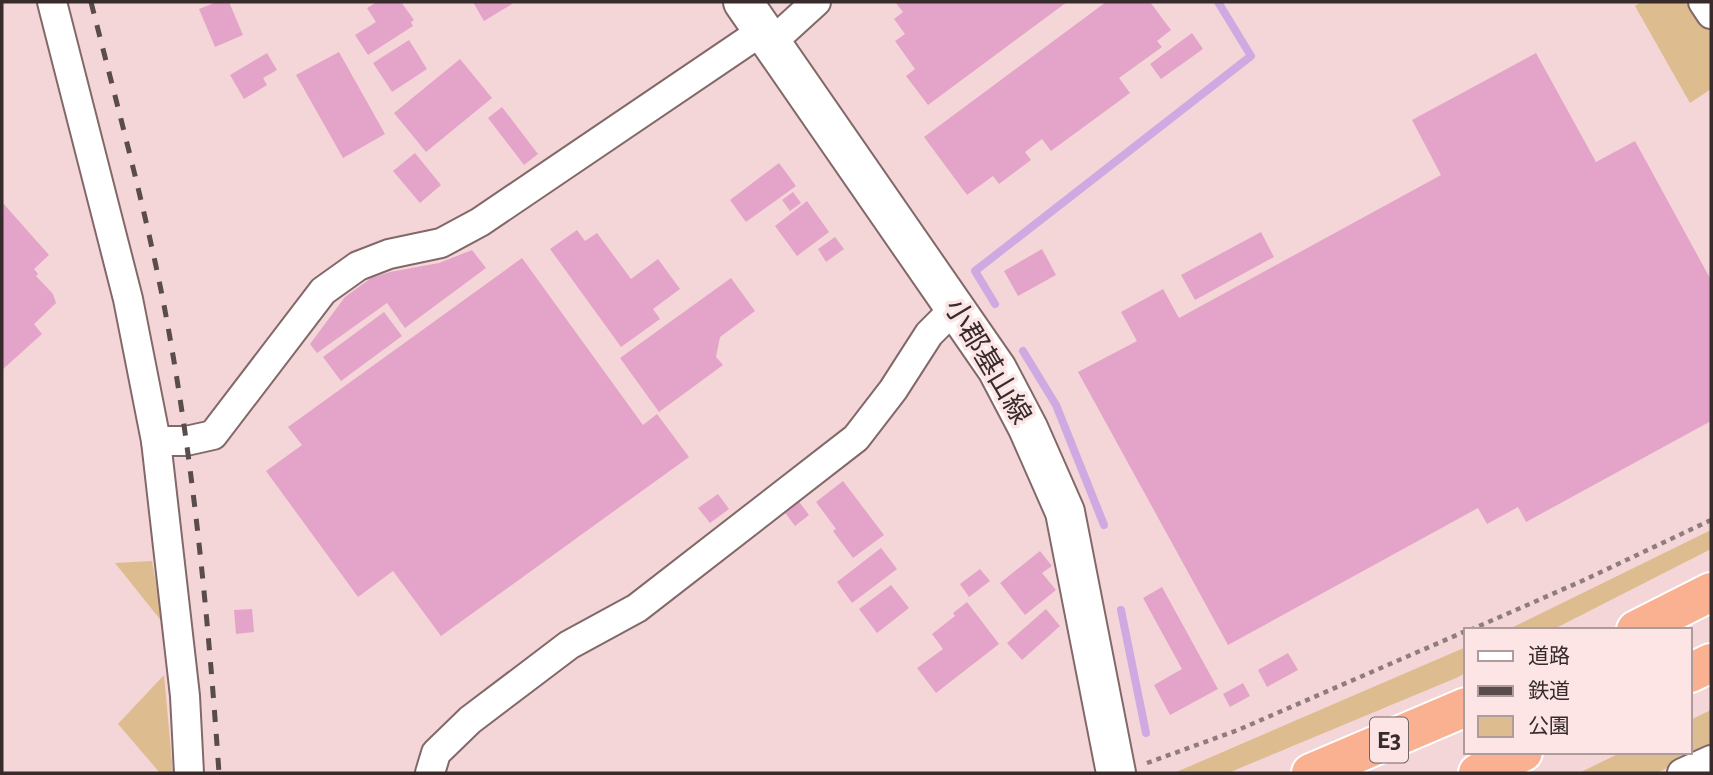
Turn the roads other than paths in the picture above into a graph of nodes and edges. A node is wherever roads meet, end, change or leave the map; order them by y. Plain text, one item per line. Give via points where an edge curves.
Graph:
1 (52, 2) edge
2 (816, 2) edge
3 (1703, 2) edge
4 (1711, 13) edge
5 (759, 25) edge
6 (955, 308) junction
7 (156, 442) junction
8 (1711, 592) edge
9 (1640, 628) edge
10 (1711, 663) edge
11 (1692, 672) edge
12 (1464, 707) edge
13 (1518, 754) edge
14 (1711, 760) edge
15 (1131, 768) edge
16 (189, 773) edge
17 (430, 773) edge
18 (1311, 773) edge
19 (1478, 773) edge
20 (1682, 773) edge

1 - 7 street via 128,299
2 - 5 street
3 - 4 street
5 - 6 main road, 小郡基山線
5 - 7 street via 480,222 441,243 358,266 323,291 213,435
6 - 15 main road, 小郡基山線 via 997,369 1065,512
6 - 17 street via 929,334 856,438 637,608 569,645 470,720 436,753
7 - 16 street via 185,696
8 - 9 highway
10 - 11 highway
12 - 18 highway, E3
13 - 19 highway
14 - 20 street

